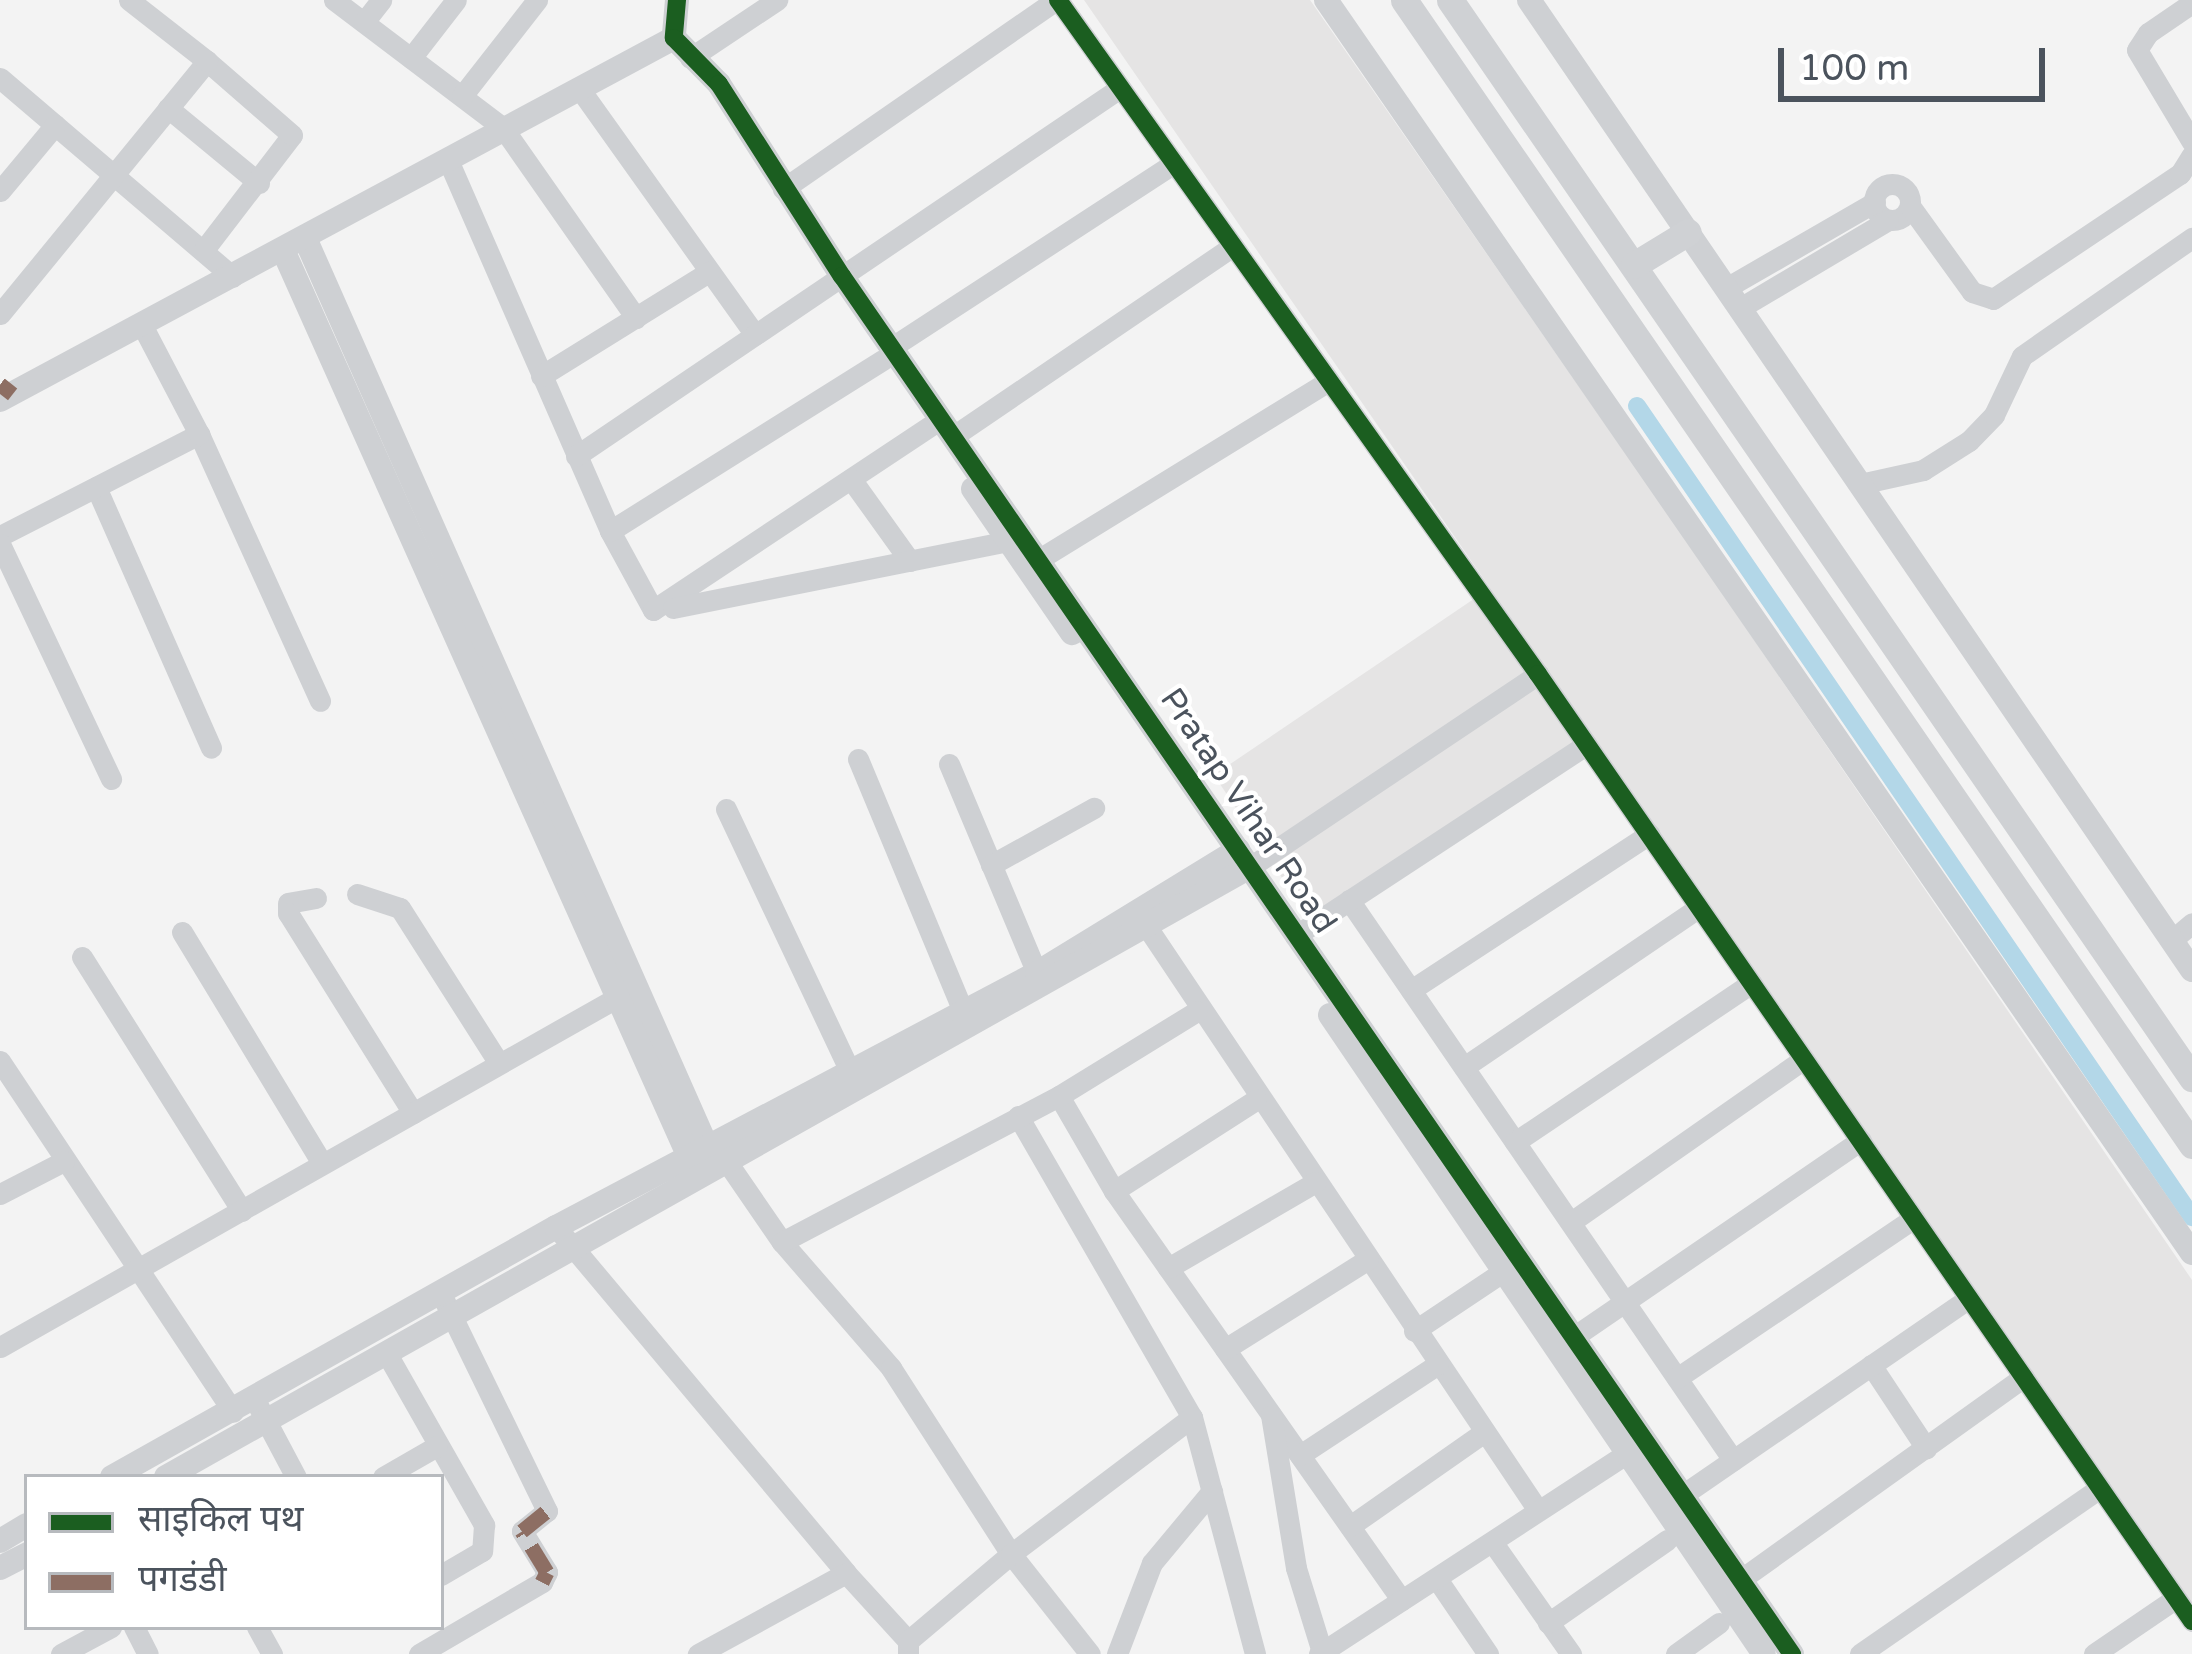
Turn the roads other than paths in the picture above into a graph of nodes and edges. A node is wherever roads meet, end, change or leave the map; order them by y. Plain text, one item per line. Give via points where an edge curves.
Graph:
1 (129, 0) edge
2 (334, 0) edge
3 (381, 0) edge
4 (456, 0) edge
5 (537, 0) edge
6 (677, 0) edge
7 (777, 0) edge
8 (1057, 0) edge
9 (1326, 0) edge
10 (1405, 0) edge
11 (1450, 0) edge
12 (1529, 0) edge
13 (2192, 3) edge
14 (364, 22) junction
15 (689, 57) junction
16 (411, 58) junction
17 (207, 61) junction
18 (0, 78) edge
19 (579, 88) junction
20 (1120, 88) junction
21 (462, 96) junction
22 (169, 108) junction
23 (55, 124) junction
24 (503, 128) junction
25 (2192, 142) edge
26 (2192, 155) edge
27 (448, 160) junction
28 (1174, 163) junction
29 (114, 175) junction
30 (259, 183) junction
31 (783, 189) junction
32 (0, 191) edge
33 (1910, 206) junction
34 (1881, 211) junction
35 (1688, 232) junction
36 (2192, 238) edge
37 (294, 244) junction
38 (1234, 246) junction
39 (203, 251) junction
40 (1634, 265) junction
41 (709, 272) junction
42 (233, 277) junction
43 (836, 280) junction
44 (1733, 298) junction
45 (0, 314) edge
46 (636, 319) junction
47 (143, 327) junction
48 (755, 335) junction
49 (888, 354) junction
50 (541, 376) junction
51 (1330, 381) junction
52 (4, 393) edge
53 (931, 425) junction
54 (199, 434) junction
55 (955, 436) junction
56 (577, 456) junction
57 (851, 479) junction
58 (1860, 484) junction
59 (96, 487) junction
60 (610, 531) junction
61 (0, 540) edge
62 (1008, 541) junction
63 (1041, 558) junction
64 (910, 560) junction
65 (661, 610) junction
66 (1538, 674) junction
67 (1120, 688) junction
68 (320, 701) dead end
69 (1587, 744) junction
70 (211, 748) dead end
71 (858, 759) dead end
72 (949, 764) dead end
73 (111, 779) dead end
74 (1094, 808) dead end
75 (726, 809) dead end
76 (547, 814) junction
77 (1649, 834) junction
78 (1238, 863) junction
79 (991, 865) junction
80 (357, 895) dead end
81 (316, 898) dead end
82 (1349, 900) junction
83 (1699, 907) junction
84 (2192, 923) edge
85 (1147, 927) junction
86 (182, 932) dead end
87 (1295, 936) junction
88 (2172, 940) junction
89 (82, 957) dead end
90 (2192, 970) edge
91 (1037, 973) junction
92 (1752, 983) junction
93 (1412, 990) junction
94 (616, 998) junction
95 (963, 1011) junction
96 (1197, 1011) junction
97 (1804, 1059) junction
98 (0, 1061) edge
99 (498, 1062) junction
100 (1464, 1066) junction
101 (851, 1074) junction
102 (2192, 1078) edge
103 (1059, 1096) junction
104 (1256, 1100) junction
105 (413, 1114) junction
106 (1018, 1116) junction
107 (1861, 1141) junction
108 (1515, 1142) junction
109 (2192, 1145) edge
110 (64, 1161) junction
111 (708, 1162) junction
112 (322, 1163) junction
113 (1316, 1182) junction
114 (1114, 1191) junction
115 (0, 1194) edge
116 (242, 1211) junction
117 (1914, 1218) junction
118 (1570, 1222) junction
119 (556, 1227) junction
120 (782, 1243) junction
121 (575, 1246) junction
122 (2192, 1253) edge
123 (1367, 1260) junction
124 (1168, 1268) junction
125 (1502, 1273) junction
126 (134, 1275) junction
127 (441, 1294) junction
128 (1622, 1298) junction
129 (1969, 1298) junction
130 (453, 1318) junction
131 (1414, 1331) junction
132 (1572, 1338) junction
133 (0, 1347) edge
134 (1225, 1349) junction
135 (387, 1354) junction
136 (1438, 1364) junction
137 (1871, 1365) junction
138 (2024, 1377) junction
139 (1677, 1378) junction
140 (251, 1411) junction
141 (1271, 1414) junction
142 (1192, 1417) junction
143 (1484, 1433) junction
144 (437, 1446) junction
145 (1636, 1448) junction
146 (1926, 1448) junction
147 (1300, 1455) junction
148 (1733, 1460) junction
149 (161, 1470) edge
150 (294, 1474) edge
151 (388, 1474) edge
152 (2100, 1488) junction
153 (1212, 1491) junction
154 (1681, 1496) junction
155 (1537, 1509) junction
156 (1350, 1526) junction
157 (1667, 1540) dead end
158 (1493, 1543) junction
159 (1011, 1554) junction
160 (444, 1573) edge
161 (846, 1573) junction
162 (1437, 1579) junction
163 (1740, 1580) junction
164 (2176, 1598) junction
165 (1401, 1600) junction
166 (2192, 1621) edge
167 (1548, 1623) junction
168 (1719, 1623) dead end
169 (105, 1630) edge
170 (908, 1647) edge
171 (1321, 1653) edge
172 (61, 1654) edge
173 (419, 1654) edge
174 (698, 1654) edge
175 (1090, 1654) edge
176 (1117, 1654) edge
177 (1255, 1654) edge
178 (1488, 1654) edge
179 (1570, 1654) edge
180 (1676, 1654) edge
181 (1764, 1654) edge
182 (1792, 1654) edge
183 (1860, 1654) edge
184 (2094, 1654) edge

1 - 17 street
2 - 14 street
3 - 14 street
4 - 16 street
5 - 21 street
6 - 15 street, Pratap Vihar Road
7 - 15 street
8 - 20 street
8 - 31 street
9 - 122 street
10 - 109 main road
11 - 40 main road
12 - 35 street
13 - 25 street via 2147,33 2137,50
14 - 16 street
15 - 19 street
15 - 31 street, Pratap Vihar Road via 718,84
15 - 43 street, Pratap Vihar Road
16 - 21 street
17 - 22 street
17 - 30 street via 292,135
18 - 23 street
19 - 24 street
19 - 41 street
20 - 28 street
20 - 43 street
21 - 24 street
22 - 29 street
22 - 30 street
23 - 29 street
23 - 32 street
24 - 27 street
24 - 46 street
26 - 33 street via 2180,174 1993,298 1972,292
27 - 37 street
27 - 50 street
28 - 38 street
28 - 49 street
29 - 39 street
29 - 45 street
30 - 39 street
31 - 43 street, Pratap Vihar Road
33 - 34 street
33 - 34 street via 1894,185
34 - 44 street
35 - 40 main road
35 - 44 street
36 - 58 street via 2022,356 1994,415 1969,441 1923,470
37 - 42 street
37 - 76 street
38 - 51 street
38 - 55 street
39 - 42 street
40 - 102 main road
41 - 46 street
41 - 48 street
42 - 47 street
43 - 48 street
43 - 49 street, Pratap Vihar Road
44 - 58 street
46 - 50 street
47 - 52 street
47 - 54 street
48 - 56 street
49 - 53 street, Pratap Vihar Road
49 - 55 street, Pratap Vihar Road
49 - 60 street
50 - 56 street
51 - 63 street
51 - 66 street
53 - 57 street
53 - 62 street, Pratap Vihar Road
54 - 59 street
54 - 68 street
55 - 63 street, Pratap Vihar Road
56 - 60 street
57 - 64 street
57 - 65 street
58 - 88 street
59 - 61 street
59 - 70 street
60 - 65 street via 646,604
61 - 73 street
62 - 64 street
62 - 67 street, Pratap Vihar Road
63 - 67 street, Pratap Vihar Road
64 - 65 street
66 - 69 street
66 - 78 street
67 - 78 street, Pratap Vihar Road
69 - 77 street
69 - 82 street
71 - 95 street
72 - 79 street
74 - 79 street
75 - 101 street
76 - 94 street
76 - 111 street
77 - 83 street
77 - 93 street
78 - 85 street
78 - 87 street, Pratap Vihar Road
78 - 91 street
78 - 125 street, Pratap Vihar Road
79 - 91 street
80 - 99 street via 400,908
81 - 105 street via 288,903 288,913
82 - 87 street
82 - 93 street
83 - 92 street
83 - 100 street
84 - 88 street
85 - 96 street
85 - 111 street
86 - 112 street
87 - 132 street, Pratap Vihar Road
88 - 90 street
89 - 116 street
91 - 95 street
92 - 97 street
92 - 108 street
93 - 100 street
94 - 99 street
94 - 111 street
95 - 101 street
96 - 103 street
96 - 104 street
97 - 107 street
97 - 118 street
98 - 110 street
99 - 105 street
100 - 108 street
101 - 111 street
103 - 106 street
103 - 114 street
104 - 113 street
104 - 114 street
105 - 112 street
106 - 120 street
106 - 142 street
107 - 117 street
107 - 128 street
108 - 118 street
110 - 115 street
110 - 126 street
111 - 119 street
111 - 120 street
111 - 121 street
112 - 116 street
113 - 123 street
113 - 124 street
114 - 124 street
116 - 126 street
117 - 129 street
117 - 139 street
118 - 128 street
119 - 121 street
119 - 127 street
120 - 159 street via 891,1368
121 - 130 street
121 - 161 street
123 - 131 street
123 - 134 street
124 - 134 street
125 - 131 street
125 - 145 street, Pratap Vihar Road
126 - 133 street
126 - 140 street
127 - 130 street
127 - 140 street
128 - 132 street
128 - 139 street
129 - 137 street
129 - 138 street
130 - 135 street
130 - 173 street via 547,1511 522,1531 547,1571 542,1582
131 - 136 street
132 - 145 street, Pratap Vihar Road
134 - 141 street
135 - 140 street
135 - 144 street
136 - 143 street
136 - 147 street
137 - 146 street
137 - 148 street
138 - 146 street
138 - 152 street
139 - 148 street
140 - 149 street
140 - 150 street
141 - 147 street
141 - 171 street via 1296,1568
142 - 153 street
142 - 159 street
143 - 155 street
143 - 156 street
144 - 151 street
144 - 160 street via 487,1540
145 - 154 street, Pratap Vihar Road
145 - 155 street
145 - 181 street, Pratap Vihar Road
146 - 163 street
147 - 156 street
148 - 154 street
152 - 164 street
152 - 183 street
153 - 176 street via 1152,1563
153 - 177 street
154 - 163 street, Pratap Vihar Road
155 - 158 street
156 - 165 street
157 - 167 street
158 - 162 street
158 - 167 street
159 - 170 street
159 - 175 street
161 - 170 street
161 - 174 street
162 - 165 street
162 - 178 street
163 - 182 street, Pratap Vihar Road
164 - 166 street
164 - 184 street
165 - 171 street
167 - 179 street
168 - 180 street
169 - 172 street

